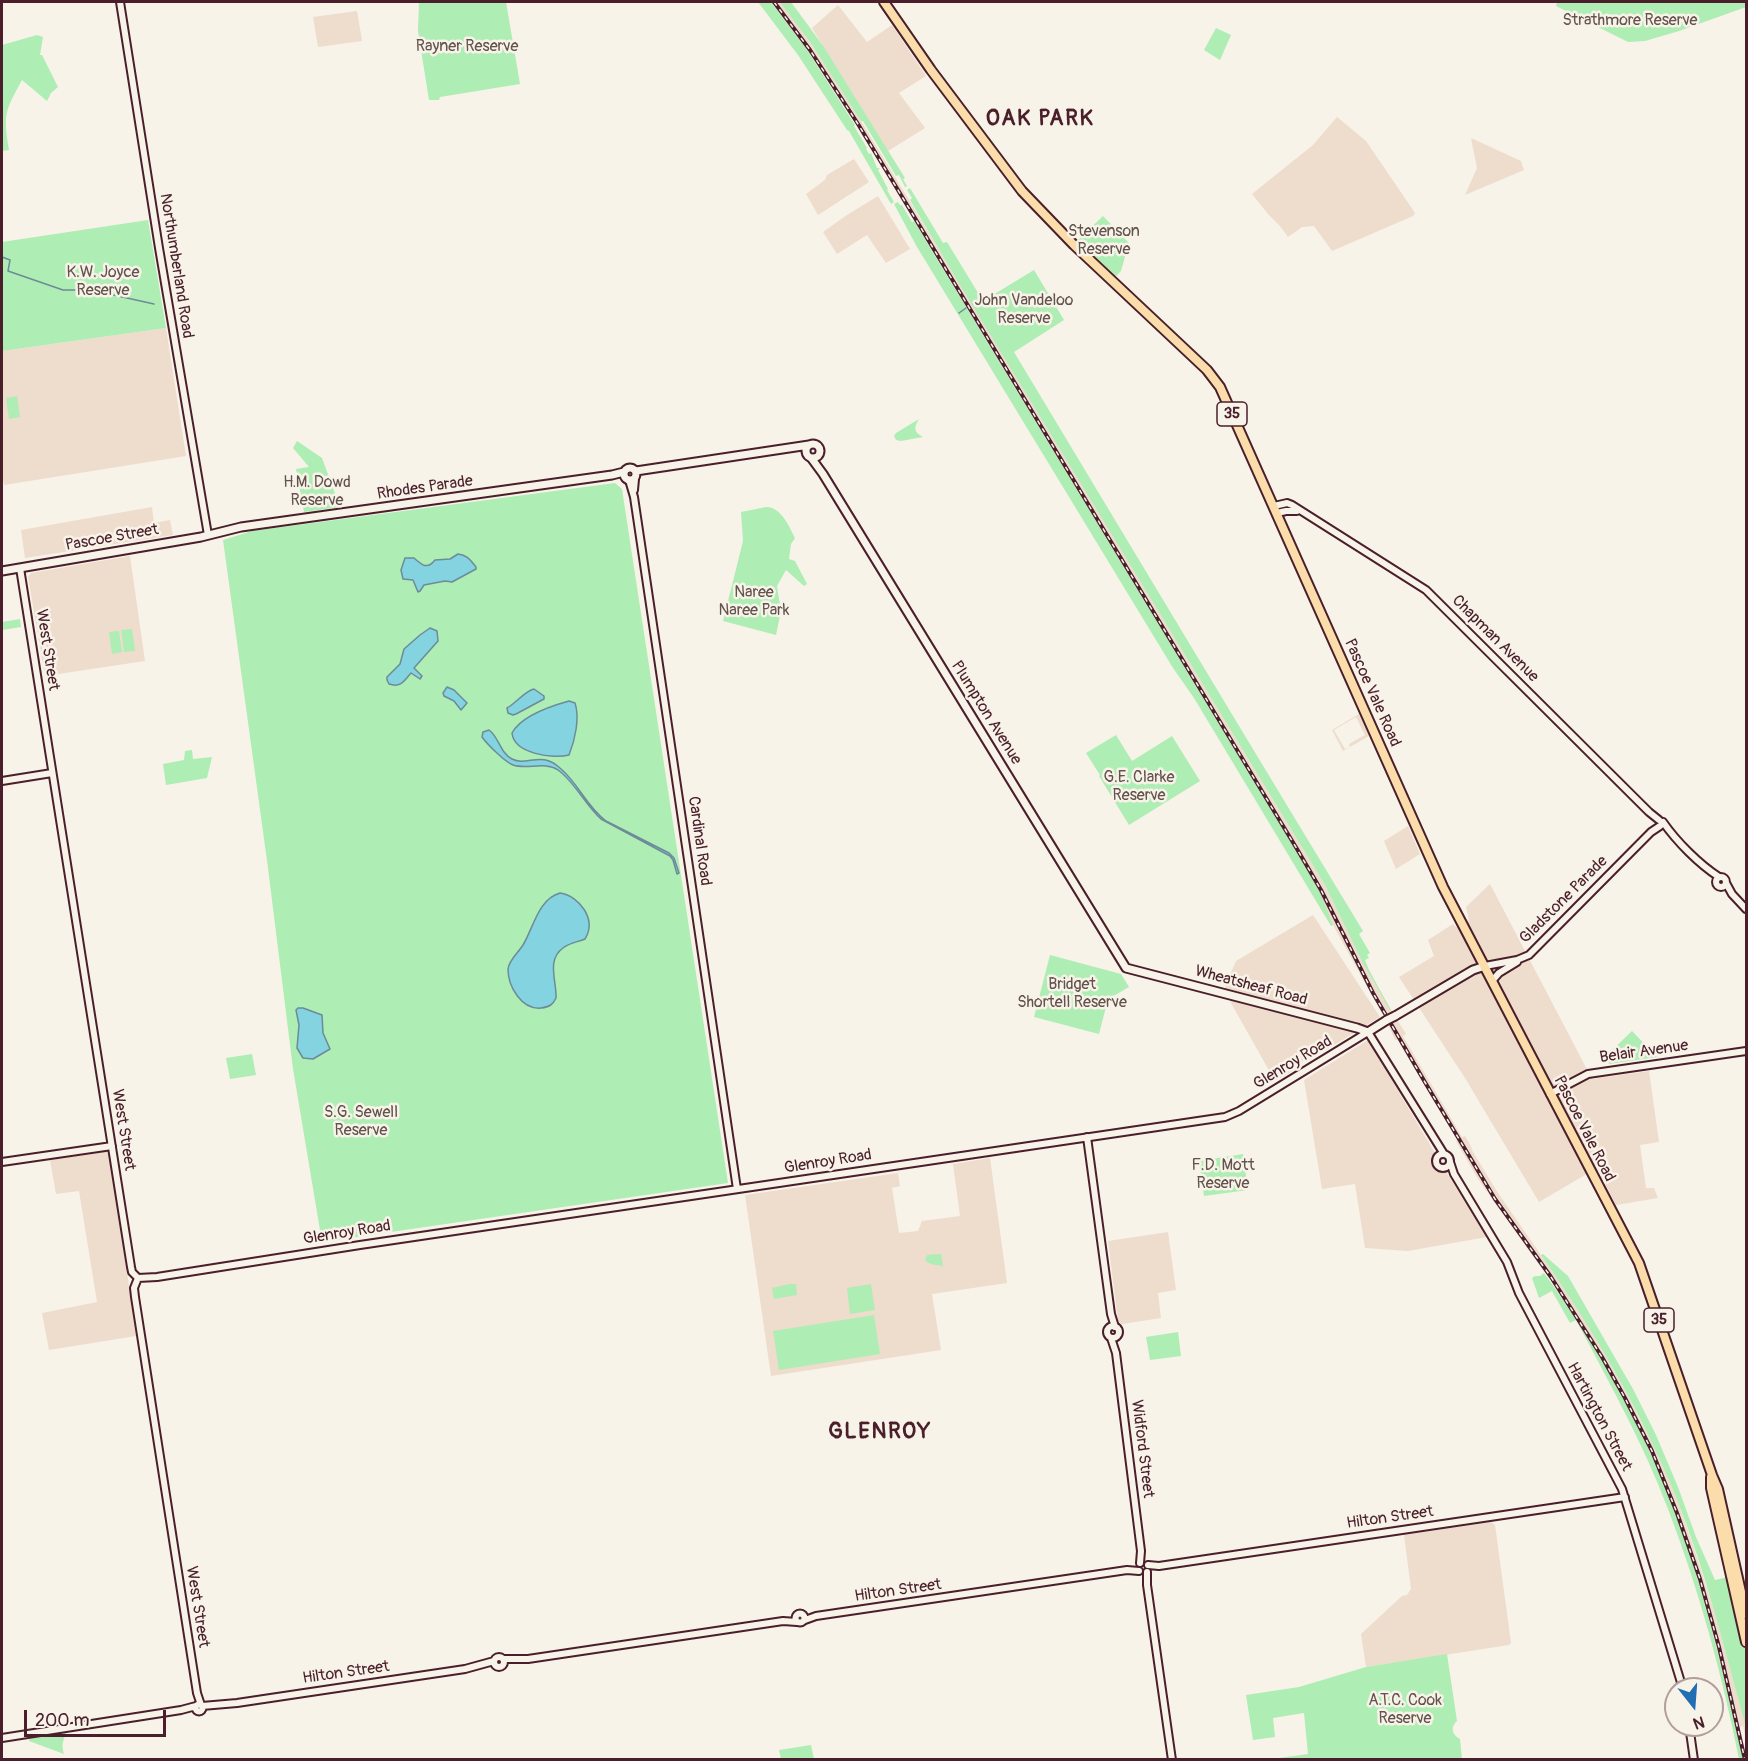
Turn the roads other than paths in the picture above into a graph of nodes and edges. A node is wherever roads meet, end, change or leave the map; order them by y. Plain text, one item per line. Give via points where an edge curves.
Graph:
1 (120, 2) edge
2 (884, 2) edge
3 (807, 449) junction
4 (816, 457) junction
5 (631, 476) junction
6 (1275, 509) junction
7 (208, 535) junction
8 (20, 567) junction
9 (2, 571) edge
10 (52, 773) junction
11 (2, 781) edge
12 (1660, 823) junction
13 (1746, 909) edge
14 (1523, 958) junction
15 (1485, 966) junction
16 (1126, 968) joint
17 (1492, 981) junction
18 (1348, 1025) junction
19 (1368, 1032) junction
20 (1352, 1043) junction
21 (1746, 1051) edge
22 (1550, 1094) junction
23 (1087, 1137) junction
24 (112, 1146) junction
25 (1441, 1155) junction
26 (2, 1162) edge
27 (1450, 1162) junction
28 (1445, 1168) junction
29 (1454, 1174) junction
30 (736, 1189) junction
31 (138, 1278) junction
32 (1712, 1475) junction
33 (1625, 1497) junction
34 (1144, 1568) junction
35 (1746, 1614) edge
36 (1746, 1642) edge
37 (1679, 1677) edge
38 (199, 1707) junction
39 (1691, 1737) edge
40 (2, 1738) edge
41 (1172, 1760) edge
42 (1694, 1760) edge

1 - 7 street, Northumberland Road
2 - 6 main road, Pascoe Vale Road / 35 via 1022,191 1213,377
3 - 4 main road via 808,457
3 - 4 main road via 812,444 817,446 820,451
3 - 5 main road, Rhodes Parade via 651,469
4 - 16 main road, Plumpton Avenue
5 - 7 main road, Rhodes Parade via 241,526
5 - 30 street, Cardinal Road
6 - 12 street, Chapman Avenue via 1300,512 1426,590
6 - 15 main road, Pascoe Vale Road / 35 via 1443,887
7 - 8 main road, Pascoe Street
8 - 9 main road, Pascoe Street
8 - 10 street, West Street
10 - 11 street
10 - 24 street, West Street
12 - 13 street, Chapman Avenue via 1717,879 1717,885 1723,885
12 - 14 street, Gladstone Parade
14 - 15 street, Gladstone Parade
14 - 17 street
15 - 17 main road, Pascoe Vale Road / 35
15 - 19 main road, Glenroy Road, bridge
16 - 18 main road, Wheatsheaf Road
17 - 22 main road, Pascoe Vale Road / 35
18 - 19 main road, Wheatsheaf Road
18 - 20 street via 1353,1033
19 - 20 street, Glenroy Road
19 - 25 street
20 - 23 street, Glenroy Road via 1230,1116
21 - 22 street, Belair Avenue via 1588,1074
22 - 32 main road, Pascoe Vale Road / 35 via 1639,1263
23 - 30 street, Glenroy Road
23 - 34 street, Widford Street via 1113,1327 1119,1331 1114,1338
24 - 26 street
24 - 31 street, West Street via 132,1270
25 - 27 street
25 - 28 street via 1437,1165
27 - 28 street
27 - 29 street, Hartington Street
28 - 29 street, Hartington Street
29 - 33 street, Hartington Street via 1507,1262 1519,1293
30 - 31 street, Glenroy Road
31 - 38 street, West Street via 134,1291
32 - 35 main road, Pascoe Vale Road / 35
32 - 36 main road, Pascoe Vale Road / 35 via 1711,1488
33 - 34 street, Hilton Street
33 - 37 street, Hartington Street
34 - 38 street, Hilton Street via 804,1618 800,1614 796,1619 503,1662 497,1657 494,1663
34 - 41 street, Widford Street
38 - 40 street, Hilton Street
39 - 42 street

